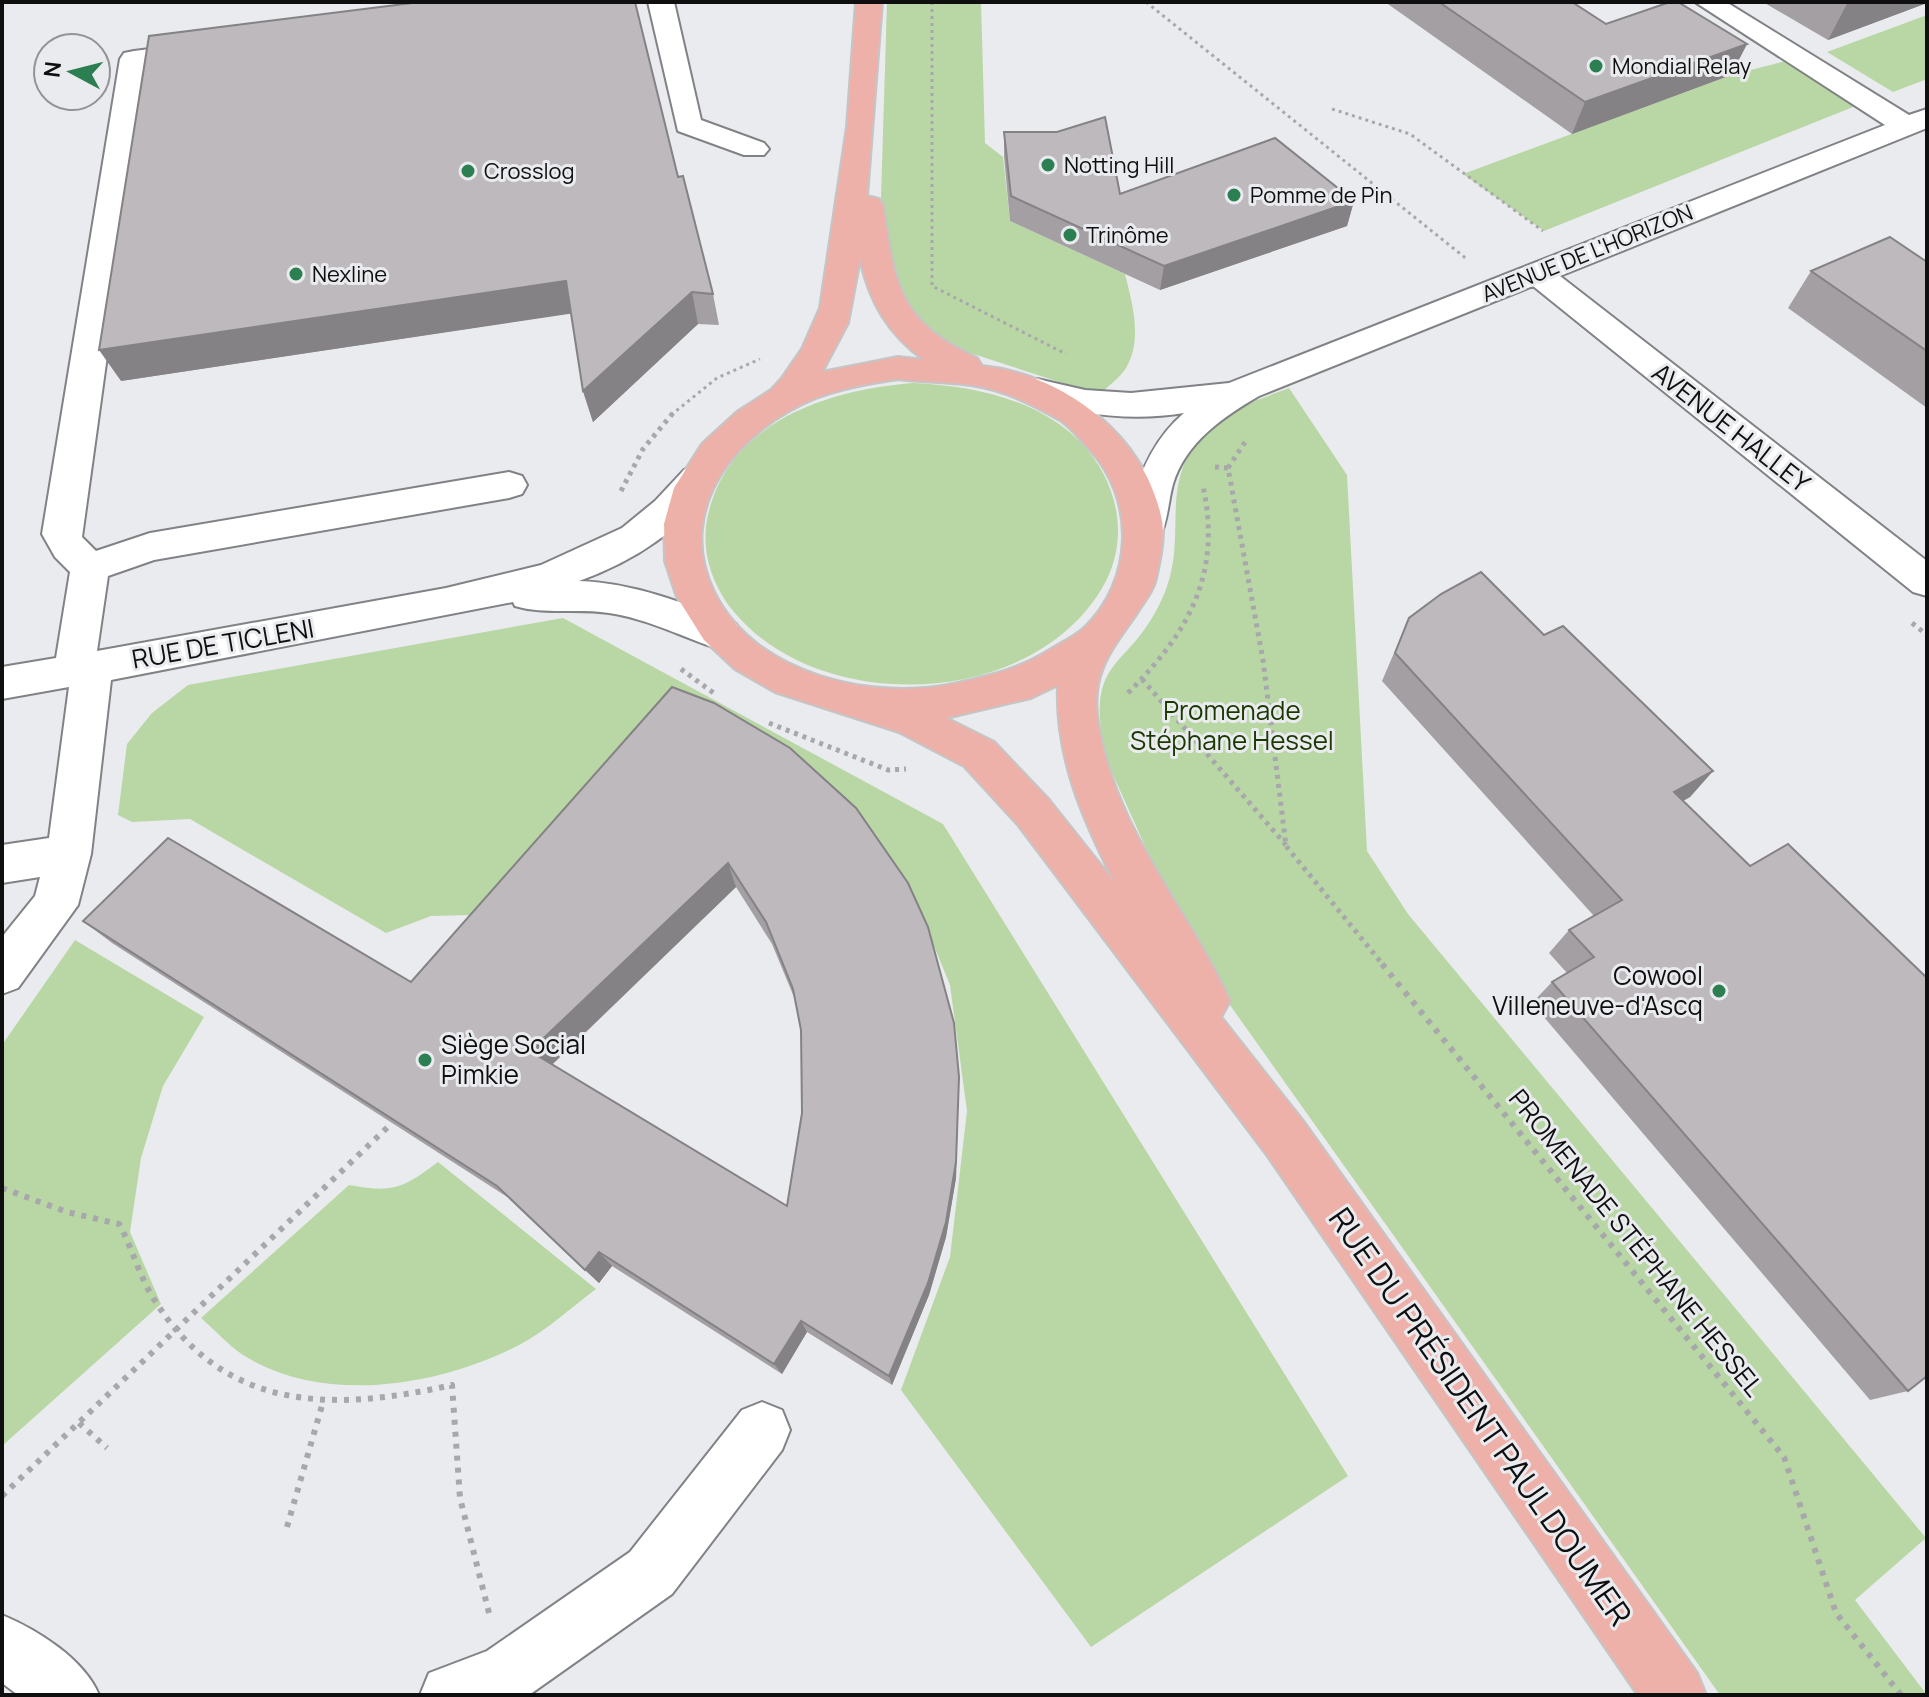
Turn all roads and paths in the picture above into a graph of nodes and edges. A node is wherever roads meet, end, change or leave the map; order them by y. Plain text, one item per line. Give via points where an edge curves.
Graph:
1 (661, 2) edge
2 (869, 2) edge
3 (932, 2) edge
4 (1708, 2) edge
5 (227, 48) edge
6 (1332, 109) dead end
7 (1917, 122) edge
8 (861, 127) junction
9 (754, 149) dead end
10 (1544, 231) dead end
11 (1536, 273) junction
12 (1056, 348) dead end
13 (994, 376) junction
14 (1247, 388) junction
15 (1037, 391) junction
16 (784, 398) junction
17 (1205, 466) dead end
18 (697, 479) junction
19 (509, 485) dead end
20 (1146, 529) junction
21 (90, 568) junction
22 (1927, 582) edge
23 (443, 603) junction
24 (722, 635) junction
25 (1094, 641) junction
26 (83, 669) junction
27 (1142, 679) dead end
28 (2, 683) edge
29 (848, 700) junction
30 (1286, 846) junction
31 (69, 854) junction
32 (2, 864) edge
33 (2, 973) edge
34 (392, 1123) edge
35 (1285, 1138) junction
36 (2, 1188) edge
37 (175, 1330) junction
38 (323, 1402) junction
39 (79, 1423) junction
40 (762, 1430) dead end
41 (107, 1448) dead end
42 (2, 1496) edge
43 (287, 1527) dead end
44 (2, 1645) edge
45 (505, 1675) junction
46 (68, 1695) edge
47 (451, 1695) edge
48 (1675, 1695) edge
49 (1901, 1695) edge

1 - 9 street via 688,125
2 - 8 main road
3 - 12 path via 932,286
4 - 7 street
5 - 21 street via 134,59 61,534
6 - 10 path via 1410,134
7 - 11 street, AVENUE DE L'HORIZON
8 - 13 main road via 876,265 889,307 915,339
8 - 16 main road via 834,319 816,360
11 - 14 street, AVENUE DE L'HORIZON
11 - 22 street, AVENUE HALLEY
13 - 15 main road
13 - 16 main road via 898,368 850,375
14 - 15 street, AVENUE DE L'HORIZON via 1141,408
14 - 20 street, AVENUE DE L'HORIZON via 1206,410 1178,439 1156,479
15 - 20 main road via 1093,426 1121,456 1139,491
16 - 18 main road via 733,433
17 - 30 path via 1228,468 1263,660
18 - 23 street, RUE DE TICLENI via 657,522 609,553
18 - 24 main road via 681,531 685,567 698,602
19 - 21 street via 150,547
20 - 25 main road via 1134,587
21 - 26 street
23 - 24 street, RUE DE TICLENI via 602,595 651,605
23 - 26 street, RUE DE TICLENI
24 - 29 main road via 777,676
25 - 29 main road via 1034,680 984,697 929,705
25 - 35 main road, RUE DU PRÉSIDENT PAUL DOUMER via 1078,680 1077,705 1078,733 1099,801 1123,854
26 - 28 street, RUE DE TICLENI
26 - 31 street
27 - 30 path, PROMENADE STÉPHANE HESSEL
29 - 35 main road, RUE DU PRÉSIDENT PAUL DOUMER via 945,734 979,754 1004,778
30 - 49 path, PROMENADE STÉPHANE HESSEL via 1784,1457 1836,1613
31 - 32 street
31 - 33 street via 55,905
34 - 37 path
35 - 48 main road, RUE DU PRÉSIDENT PAUL DOUMER
36 - 37 path via 119,1224 151,1295
37 - 38 path via 246,1385
37 - 39 path
38 - 43 path
38 - 45 path via 368,1403 452,1385 460,1498
39 - 41 path
39 - 42 path
40 - 45 street via 651,1573
44 - 46 street
45 - 47 street

